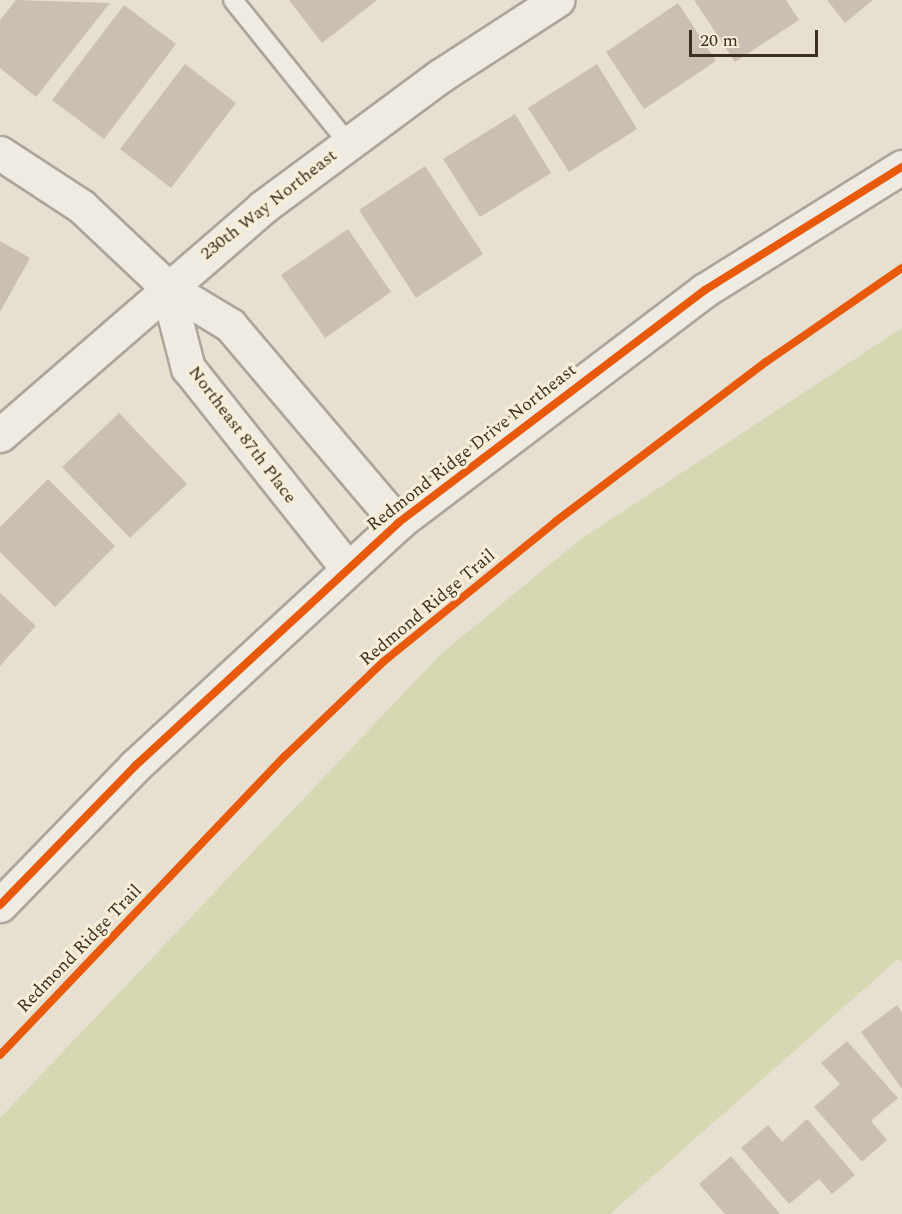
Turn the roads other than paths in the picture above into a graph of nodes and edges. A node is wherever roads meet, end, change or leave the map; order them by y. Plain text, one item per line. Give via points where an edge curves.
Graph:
1 (233, 0) edge
2 (557, 0) edge
3 (348, 143) junction
4 (0, 153) edge
5 (902, 167) edge
6 (167, 287) junction
7 (0, 435) edge
8 (398, 523) junction
9 (347, 568) junction
10 (0, 905) edge

1 - 3 lane
2 - 3 street, 230th Way Northeast
3 - 6 street, 230th Way Northeast
4 - 6 street via 81,206
5 - 8 street, Redmond Ridge Drive Northeast via 705,290
6 - 7 street, 230th Way Northeast
6 - 8 street via 231,325
6 - 9 street, Northeast 87th Place via 188,368
8 - 9 street, Redmond Ridge Drive Northeast
9 - 10 street, Redmond Ridge Drive Northeast via 135,766

